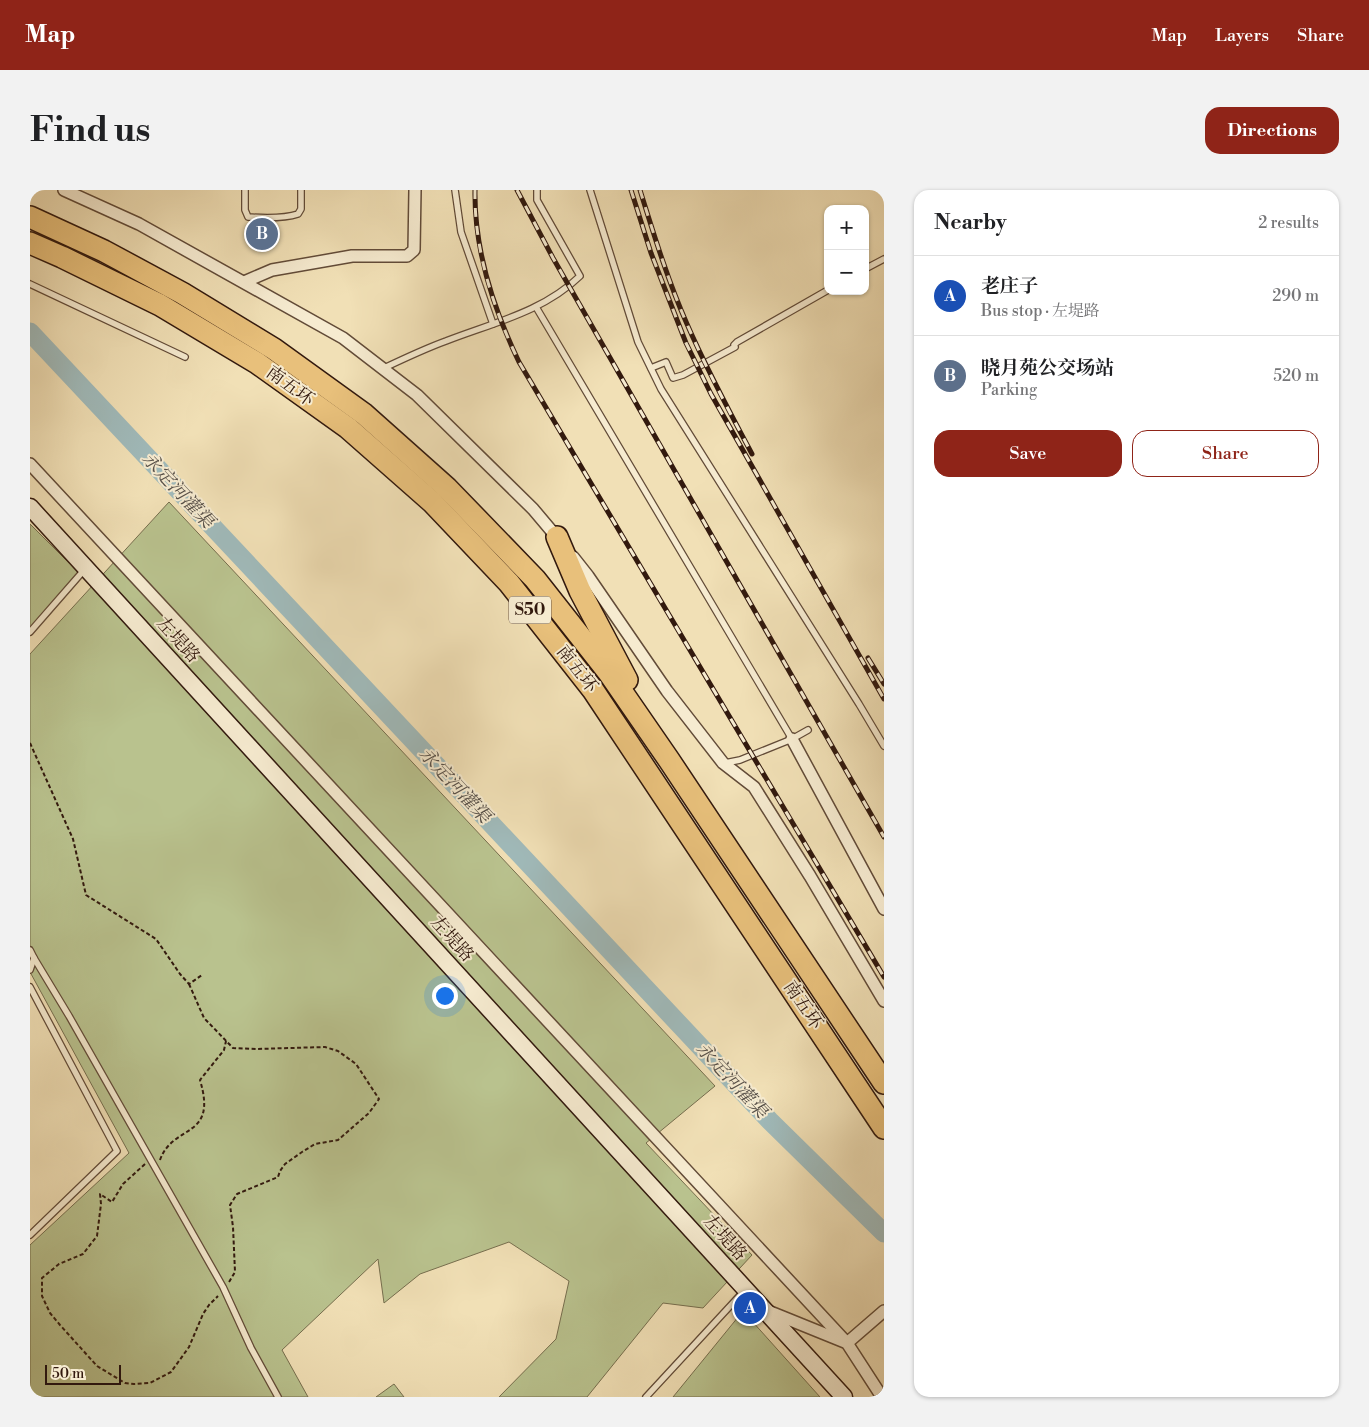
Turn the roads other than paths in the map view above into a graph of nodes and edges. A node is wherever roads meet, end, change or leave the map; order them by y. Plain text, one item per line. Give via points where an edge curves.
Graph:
1 (64, 190) edge
2 (245, 190) edge
3 (301, 190) edge
4 (415, 190) edge
5 (455, 190) edge
6 (536, 190) edge
7 (590, 190) edge
8 (30, 217) edge
9 (30, 243) edge
10 (884, 259) edge
11 (869, 267) edge
12 (244, 282) junction
13 (30, 284) edge
14 (824, 292) edge
15 (536, 307) junction
16 (493, 324) junction
17 (185, 357) dead end
18 (651, 368) junction
19 (382, 369) junction
20 (30, 464) edge
21 (30, 507) edge
22 (557, 538) junction
23 (86, 568) junction
24 (30, 632) edge
25 (808, 730) dead end
26 (792, 739) junction
27 (884, 746) edge
28 (669, 760) junction
29 (723, 763) junction
30 (884, 909) edge
31 (30, 950) edge
32 (34, 958) junction
33 (30, 970) edge
34 (30, 987) edge
35 (884, 1001) edge
36 (884, 1083) edge
37 (884, 1128) edge
38 (30, 1235) edge
39 (745, 1289) junction
40 (764, 1309) junction
41 (884, 1311) edge
42 (847, 1343) junction
43 (278, 1397) edge
44 (646, 1397) edge
45 (844, 1397) edge
46 (882, 1397) edge

1 - 12 street via 139,224
2 - 3 lane via 248,217 298,214
4 - 12 street via 414,250 407,256 352,256 272,270
5 - 16 lane via 462,232
6 - 15 lane via 537,200 580,276 569,287
7 - 18 lane via 638,342
8 - 28 highway, 南五环 / S50 via 182,292 274,348 364,414 446,488 534,579 609,673
9 - 37 highway, 南五环 / S50 via 160,305 257,363 348,428 432,502 509,583 593,690
10 - 11 lane
12 - 19 street via 343,338
13 - 17 lane
14 - 18 lane via 683,375 673,378 666,362
15 - 16 lane
15 - 26 lane
16 - 19 lane via 444,341
18 - 27 lane via 661,389
19 - 22 street via 417,395 534,509
20 - 42 street
21 - 23 main road, 左堤路
22 - 28 highway via 580,591
22 - 29 street
23 - 24 lane
23 - 39 main road, 左堤路
25 - 26 lane
26 - 29 lane via 740,760
26 - 30 street
28 - 36 highway, 南五环 / S50
29 - 35 street via 754,788
31 - 32 lane
32 - 33 lane
32 - 43 lane via 224,1290
34 - 38 lane via 117,1151
39 - 40 main road, 左堤路
39 - 44 lane
40 - 42 street
40 - 45 main road, 左堤路
41 - 42 street
42 - 46 street

